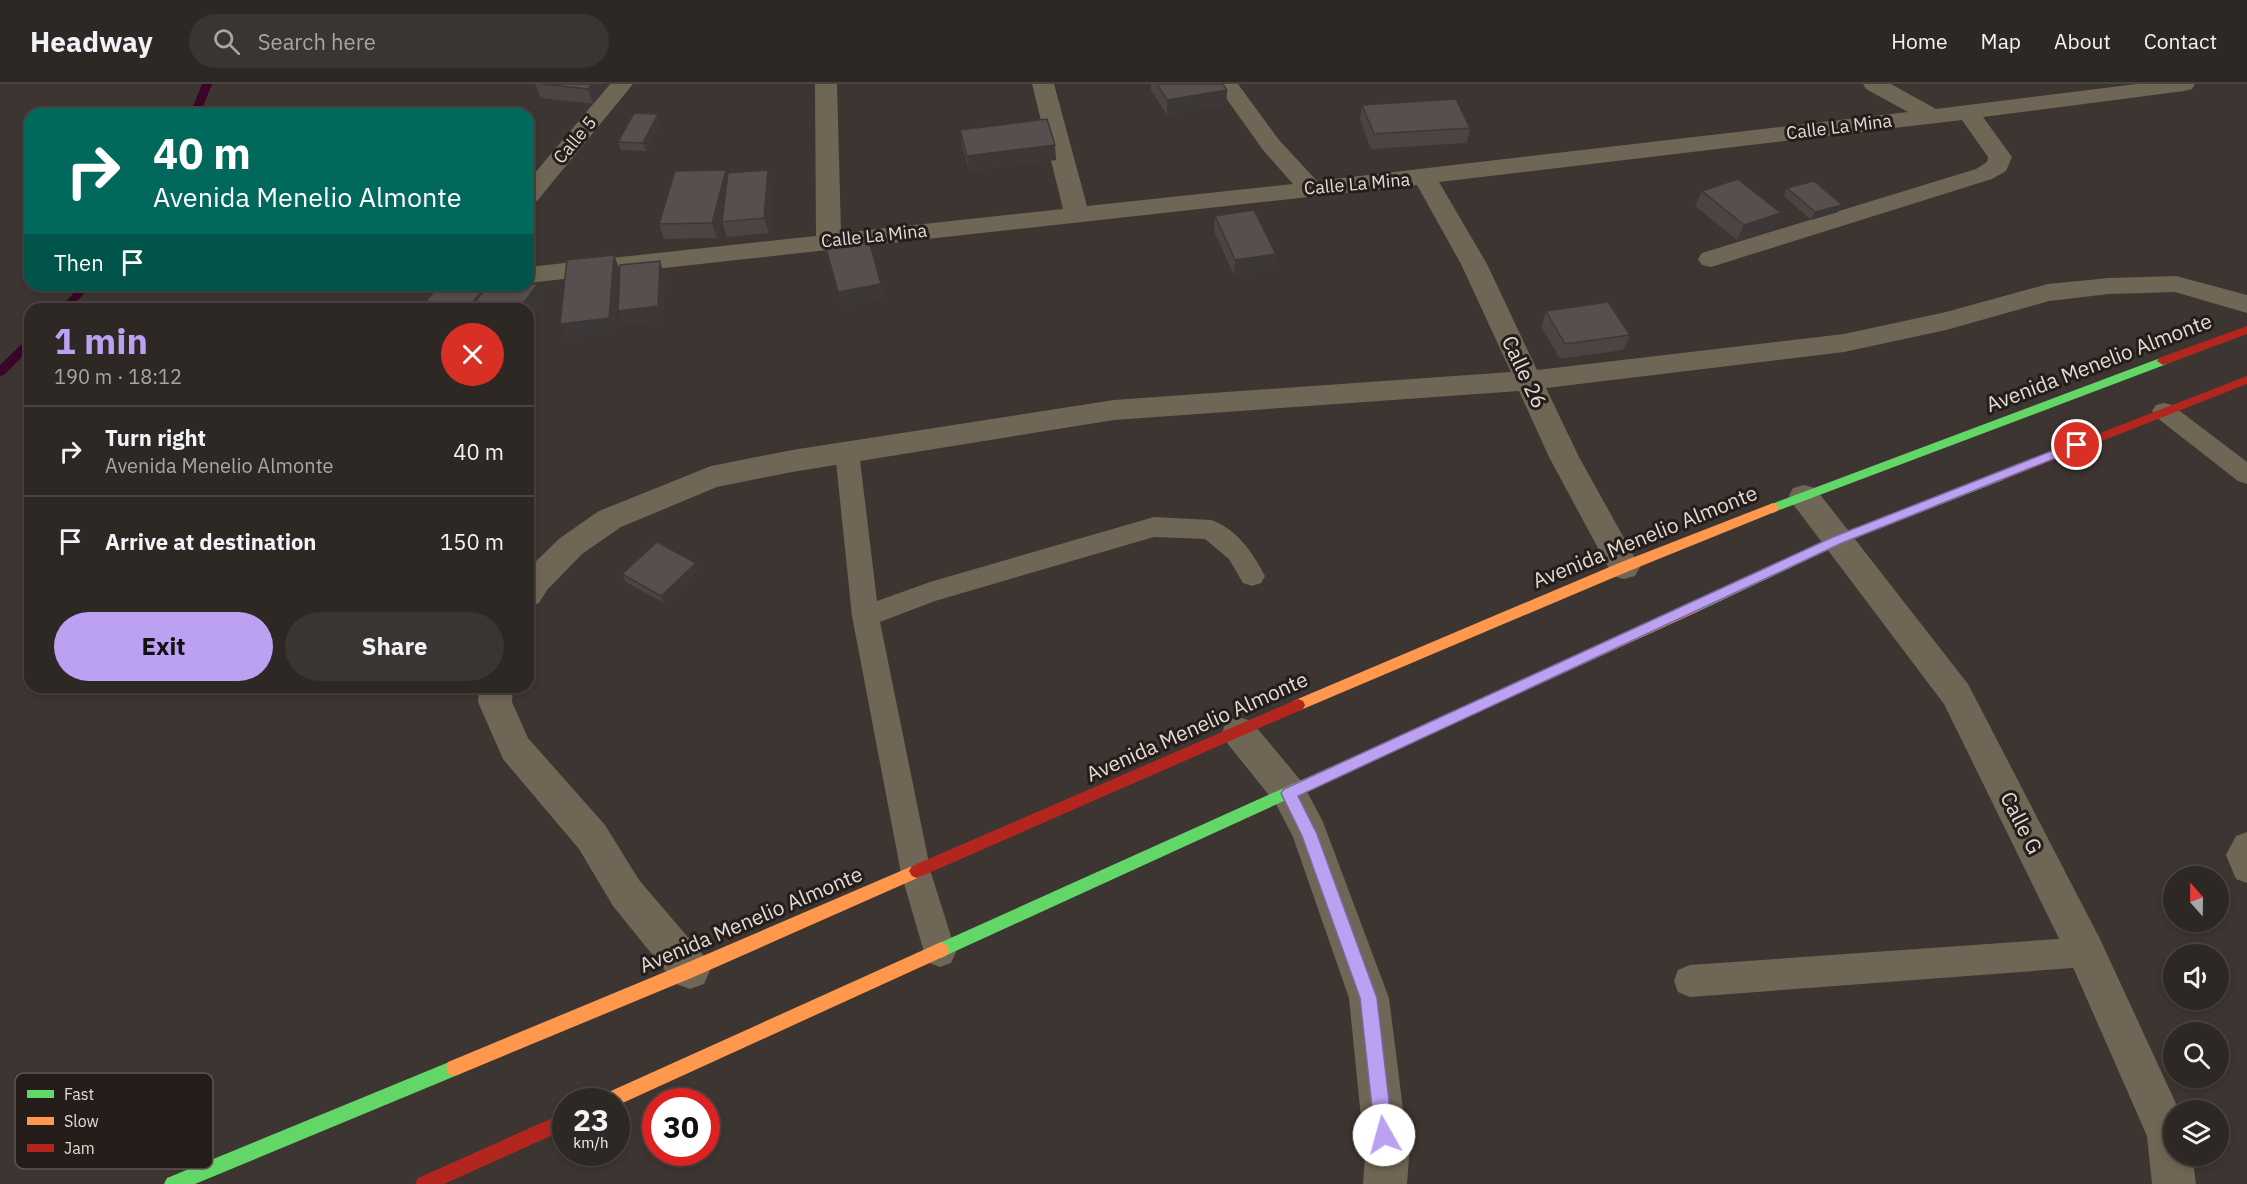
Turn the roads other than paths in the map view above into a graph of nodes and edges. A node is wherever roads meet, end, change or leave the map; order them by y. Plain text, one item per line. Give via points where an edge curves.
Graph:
1 (622, 84) edge
2 (825, 84) edge
3 (1043, 84) edge
4 (1227, 84) edge
5 (1874, 84) edge
6 (2184, 84) edge
7 (1968, 112) junction
8 (1932, 116) junction
9 (1424, 177) junction
10 (1310, 188) junction
11 (534, 189) edge
12 (1077, 214) junction
13 (829, 241) junction
14 (1711, 259) dead end
15 (534, 274) edge
16 (2247, 304) edge
17 (2247, 330) edge
18 (2247, 380) edge
19 (1527, 381) junction
20 (2164, 411) junction
21 (847, 452) junction
22 (2247, 475) edge
23 (1804, 496) junction
24 (1838, 540) junction
25 (1624, 567) junction
26 (1252, 576) dead end
27 (534, 584) edge
28 (865, 616) junction
29 (496, 693) edge
30 (1239, 732) junction
31 (1289, 793) junction
32 (2247, 846) edge
33 (2247, 869) edge
34 (916, 873) junction
35 (939, 952) junction
36 (2086, 952) junction
37 (690, 970) junction
38 (1690, 981) dead end
39 (630, 1091) edge
40 (552, 1126) edge
41 (213, 1167) edge
42 (209, 1169) edge
43 (173, 1184) edge
44 (424, 1184) edge
45 (1385, 1184) edge
46 (2174, 1184) edge

1 - 11 street, Calle 5
2 - 13 street
3 - 12 street
4 - 10 street via 1271,146
5 - 8 street
6 - 7 street, Calle La Mina
7 - 8 street, Calle La Mina
7 - 14 street via 2000,157 1998,166 1984,174
8 - 9 street, Calle La Mina
9 - 10 street, Calle La Mina
9 - 19 street, Calle 26 via 1474,264
10 - 12 street, Calle La Mina
12 - 13 street, Calle La Mina
13 - 15 street, Calle La Mina
16 - 19 street via 2176,284 2109,286 2049,293 1844,343
17 - 23 street, Avenida Menelio Almonte
18 - 20 street
19 - 21 street via 1114,410
19 - 25 street, Calle 26
20 - 22 lane
20 - 24 street
21 - 27 street via 711,477 610,519 572,546
21 - 28 lane
23 - 24 street, Calle G
23 - 25 street, Avenida Menelio Almonte
24 - 31 street
24 - 36 street, Calle G via 1956,694
25 - 30 street, Avenida Menelio Almonte
26 - 28 lane via 1238,552 1211,530 1154,527 930,592
28 - 34 lane
29 - 37 street via 495,702 515,748 592,837 626,893
30 - 31 street
30 - 34 street, Avenida Menelio Almonte
31 - 35 street
31 - 45 street via 1310,834 1369,998 1387,1157
32 - 33 lane via 2241,855
34 - 35 lane
34 - 37 street, Avenida Menelio Almonte
35 - 39 street
36 - 38 lane
36 - 46 street, Calle G via 2168,1134
37 - 41 street, Avenida Menelio Almonte
40 - 44 street
42 - 43 street, Avenida Menelio Almonte

